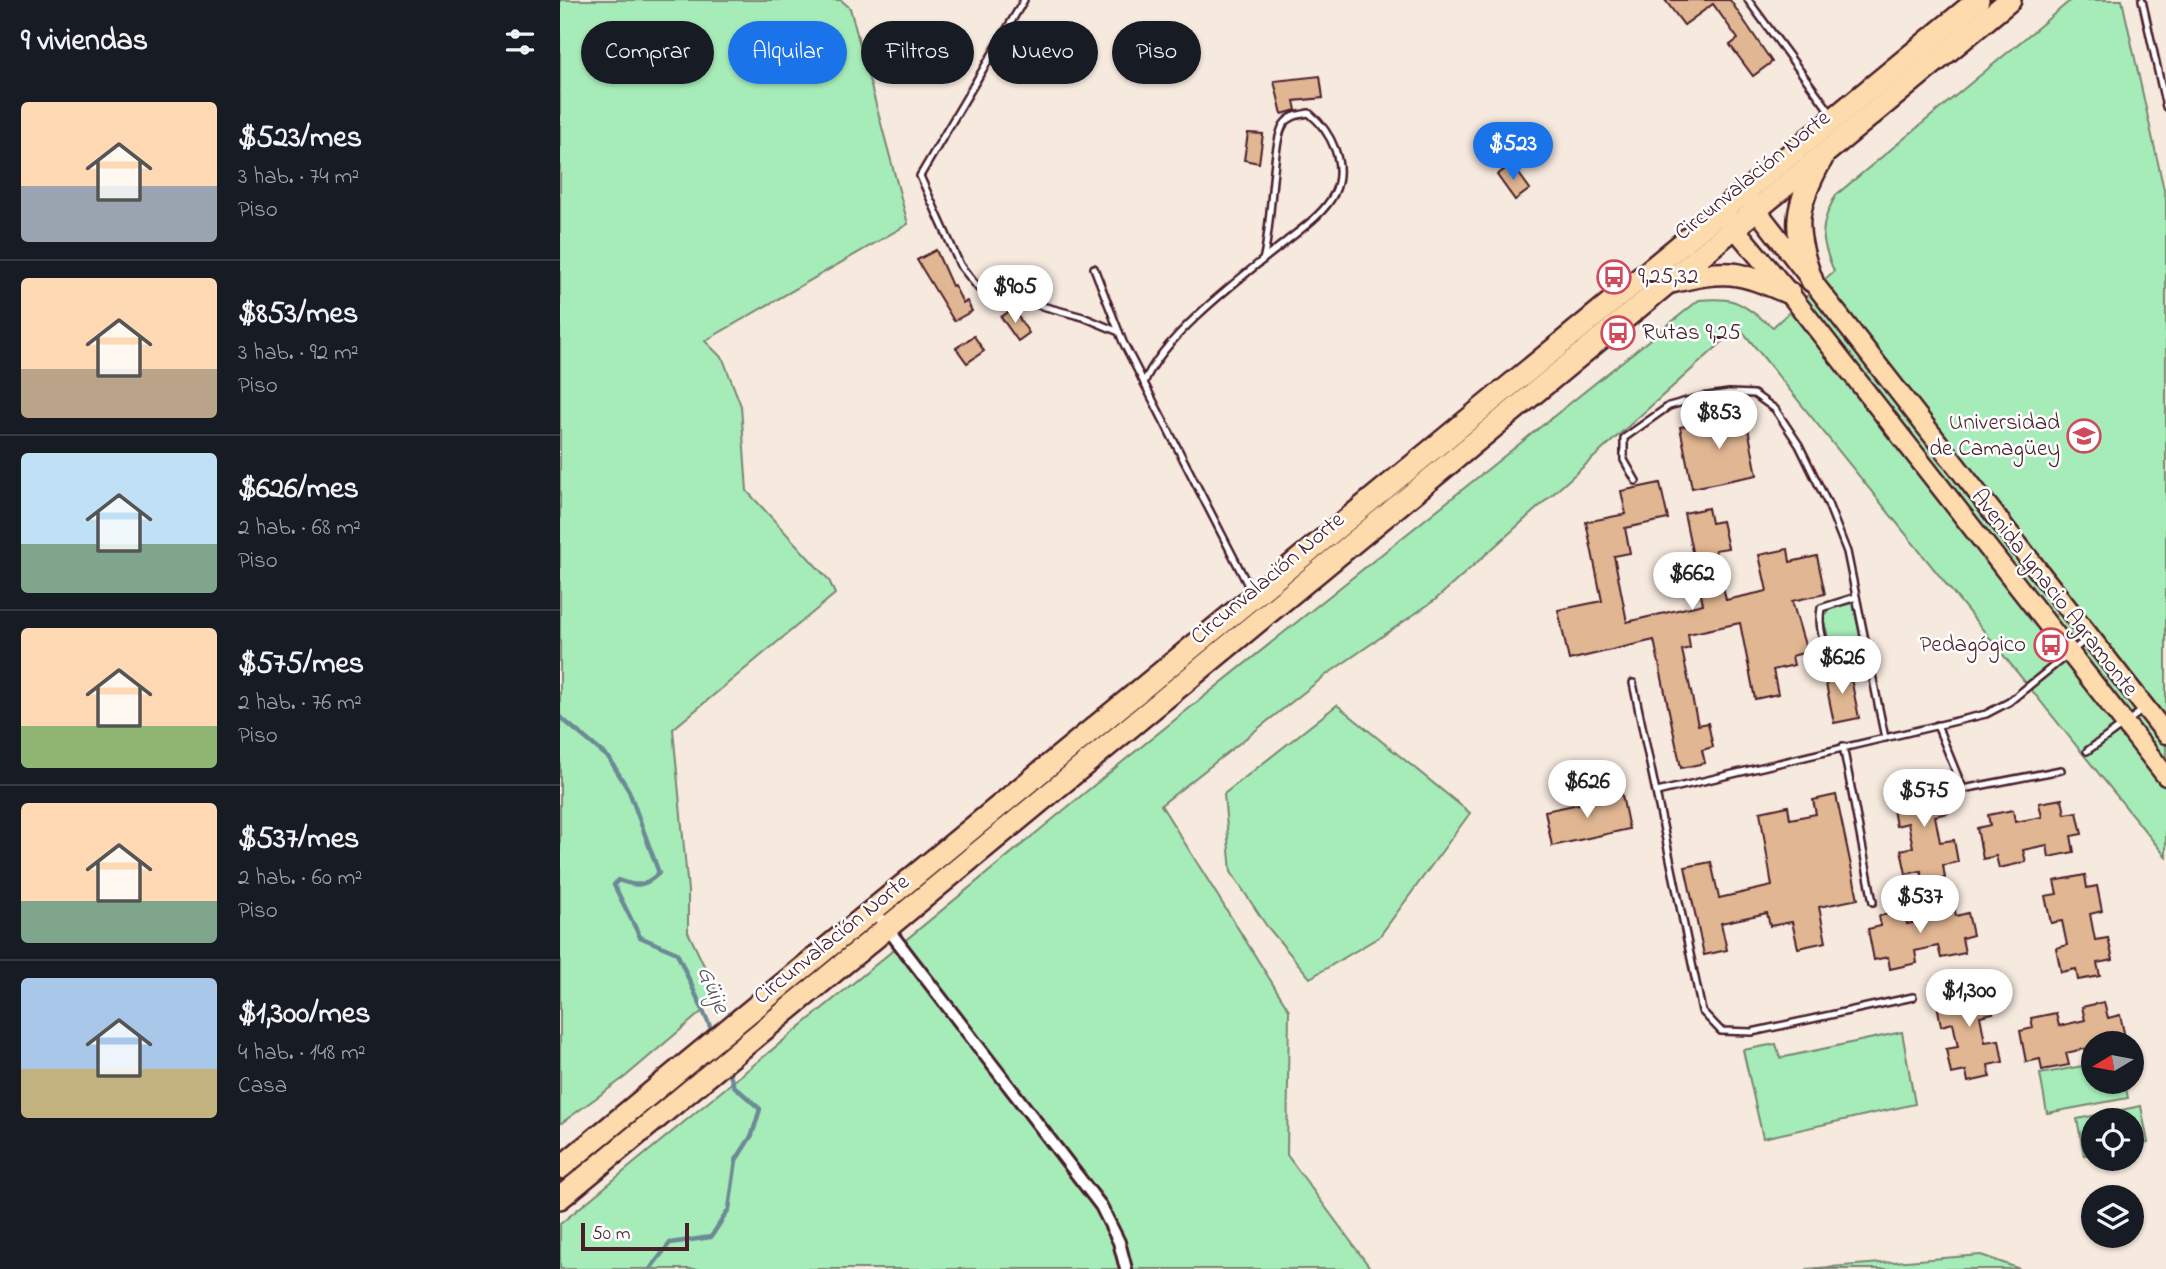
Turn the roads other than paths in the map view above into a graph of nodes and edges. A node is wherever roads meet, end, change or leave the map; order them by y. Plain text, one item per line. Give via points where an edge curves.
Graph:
1 (1024, 0) edge
2 (1748, 0) edge
3 (1978, 0) edge
4 (2010, 0) edge
5 (2142, 0) edge
6 (2166, 107) edge
7 (1835, 118) junction
8 (1826, 150) junction
9 (1750, 200) junction
10 (1726, 219) junction
11 (1263, 260) junction
12 (1094, 268) dead end
13 (1812, 281) junction
14 (1665, 283) junction
15 (1789, 293) junction
16 (1119, 332) junction
17 (1144, 383) junction
18 (1636, 481) dead end
19 (1253, 596) junction
20 (1856, 597) junction
21 (2090, 637) junction
22 (1868, 654) junction
23 (2069, 654) junction
24 (1633, 683) dead end
25 (2146, 708) junction
26 (1937, 725) junction
27 (2126, 725) junction
28 (2166, 734) edge
29 (1885, 738) junction
30 (1843, 746) junction
31 (2087, 751) dead end
32 (2061, 770) dead end
33 (2166, 776) edge
34 (1657, 792) junction
35 (1873, 902) dead end
36 (874, 911) junction
37 (889, 928) junction
38 (1913, 997) dead end
39 (560, 1168) edge
40 (560, 1198) edge
41 (1126, 1269) edge

1 - 16 lane via 920,176 960,265 979,289 1083,317
2 - 7 lane
3 - 7 highway, Circunvalación Norte
4 - 8 highway, Circunvalación Norte
5 - 6 lane
7 - 9 highway, Circunvalación Norte
8 - 9 highway, Circunvalación Norte
8 - 13 highway via 1798,208 1799,247
9 - 10 highway, Circunvalación Norte
9 - 13 main road, Avenida Ignacio Agramonte
10 - 14 highway, Circunvalación Norte
10 - 15 main road, Avenida Ignacio Agramonte
10 - 19 highway, Circunvalación Norte
11 - 11 lane via 1334,194 1336,148 1324,125 1309,113 1293,116 1283,125 1277,141 1270,237
11 - 17 lane via 1161,353
12 - 16 lane
13 - 21 main road, Avenida Ignacio Agramonte
14 - 15 highway via 1713,272 1747,274
14 - 37 highway, Circunvalación Norte
15 - 23 main road, Avenida Ignacio Agramonte
16 - 17 lane
17 - 19 lane
18 - 20 lane via 1624,460 1624,438 1646,421 1669,406 1701,397 1754,394 1774,410 1799,445 1847,552
19 - 36 highway, Circunvalación Norte
20 - 22 lane
20 - 22 lane via 1821,608 1825,646 1837,659
21 - 23 lane
21 - 25 main road, Avenida Ignacio Agramonte
22 - 29 lane
23 - 26 lane via 2009,702 1986,714
23 - 27 main road, Avenida Ignacio Agramonte
24 - 34 lane
25 - 27 lane
25 - 28 main road, Avenida Ignacio Agramonte
26 - 29 lane
26 - 32 lane via 1963,789
27 - 31 lane
27 - 33 main road, Avenida Ignacio Agramonte
29 - 30 lane
30 - 34 lane
30 - 35 lane
34 - 38 lane via 1702,1011 1721,1031 1752,1032
36 - 37 street
36 - 39 highway, Circunvalación Norte
37 - 40 highway, Circunvalación Norte
37 - 41 street via 1101,1206

